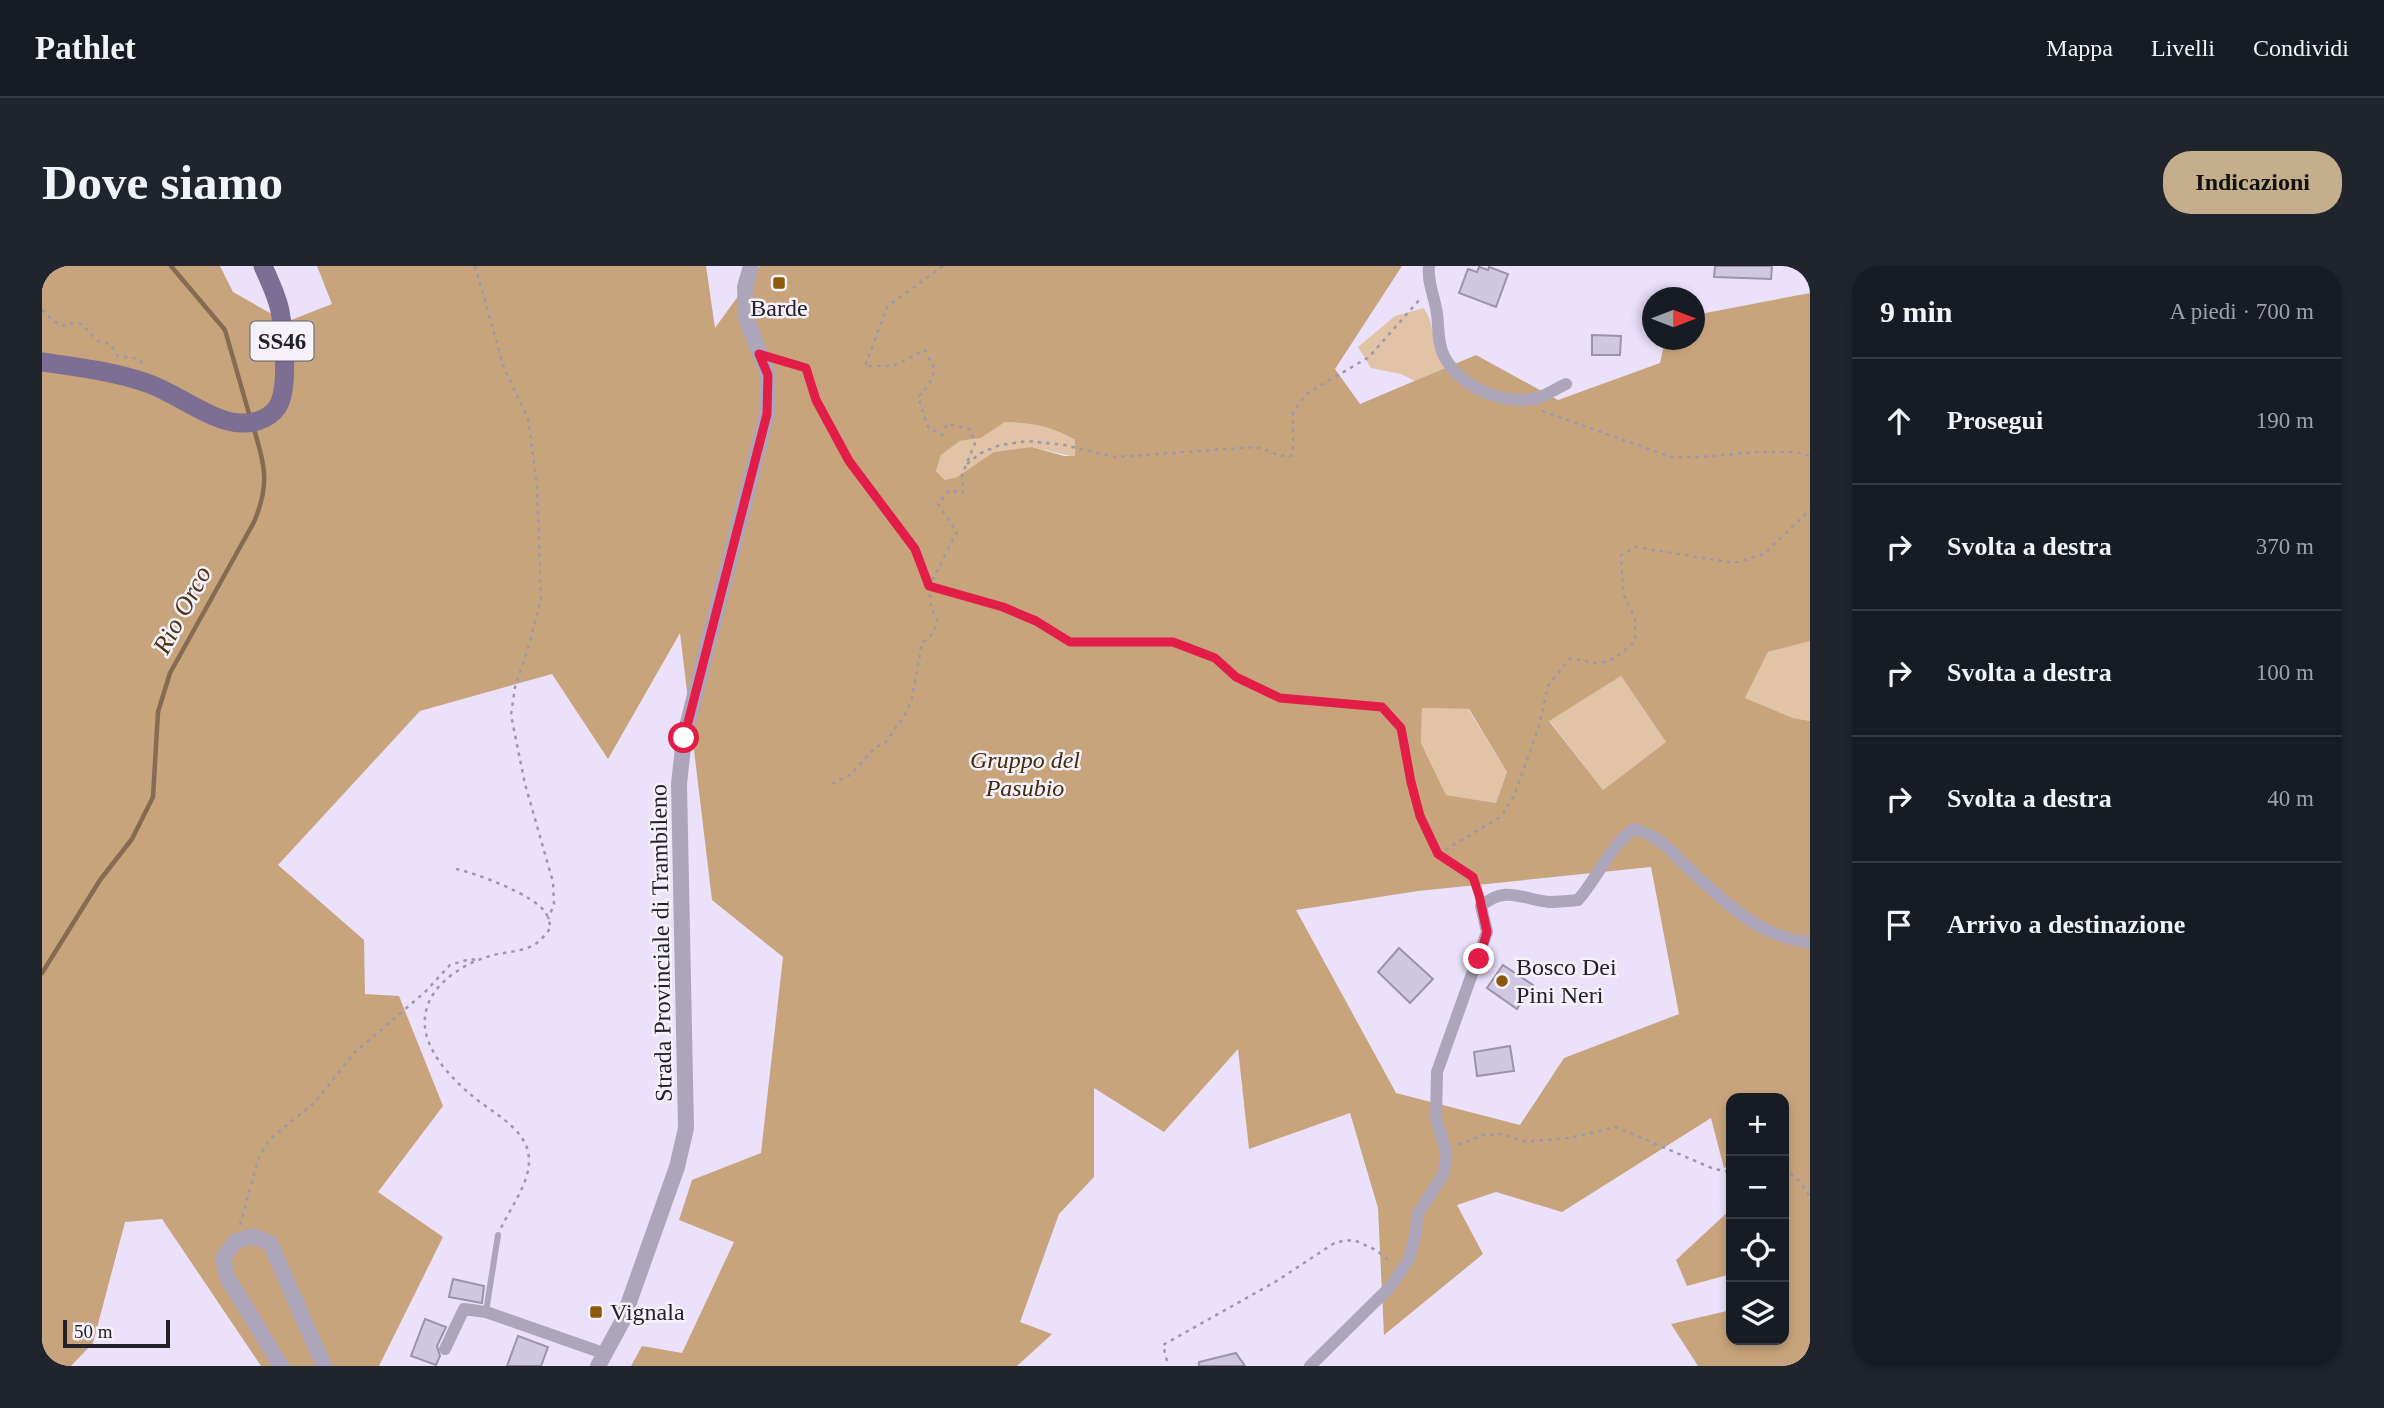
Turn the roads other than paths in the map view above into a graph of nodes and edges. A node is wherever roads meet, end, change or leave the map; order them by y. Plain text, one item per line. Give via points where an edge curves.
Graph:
1 (263, 266) edge
2 (751, 266) edge
3 (1429, 266) edge
4 (42, 362) edge
5 (1566, 384) dead end
6 (1810, 942) edge
7 (498, 1235) road end
8 (486, 1312) junction
9 (445, 1349) dead end
10 (602, 1360) edge
11 (281, 1366) edge
12 (324, 1366) edge
13 (1310, 1366) edge

1 - 4 main road, SS46 via 280,311 283,348 280,402 271,415 240,423 217,418 146,383
2 - 10 street, Strada Provinciale di Trambileno via 745,287 746,318 768,375 767,414 684,738 679,785 686,1128 677,1167 627,1309
3 - 5 street via 1438,338 1445,357 1462,377 1494,396 1516,398 1536,398
6 - 13 street via 1758,927 1653,834 1633,829 1618,841 1578,900 1493,896 1481,906 1487,932 1437,1072 1436,1119 1447,1151 1444,1173 1418,1215 1409,1259 1391,1286
7 - 8 lane
8 - 9 street via 464,1309
8 - 10 street
11 - 12 street via 228,1277 223,1258 235,1242 252,1236 270,1244

